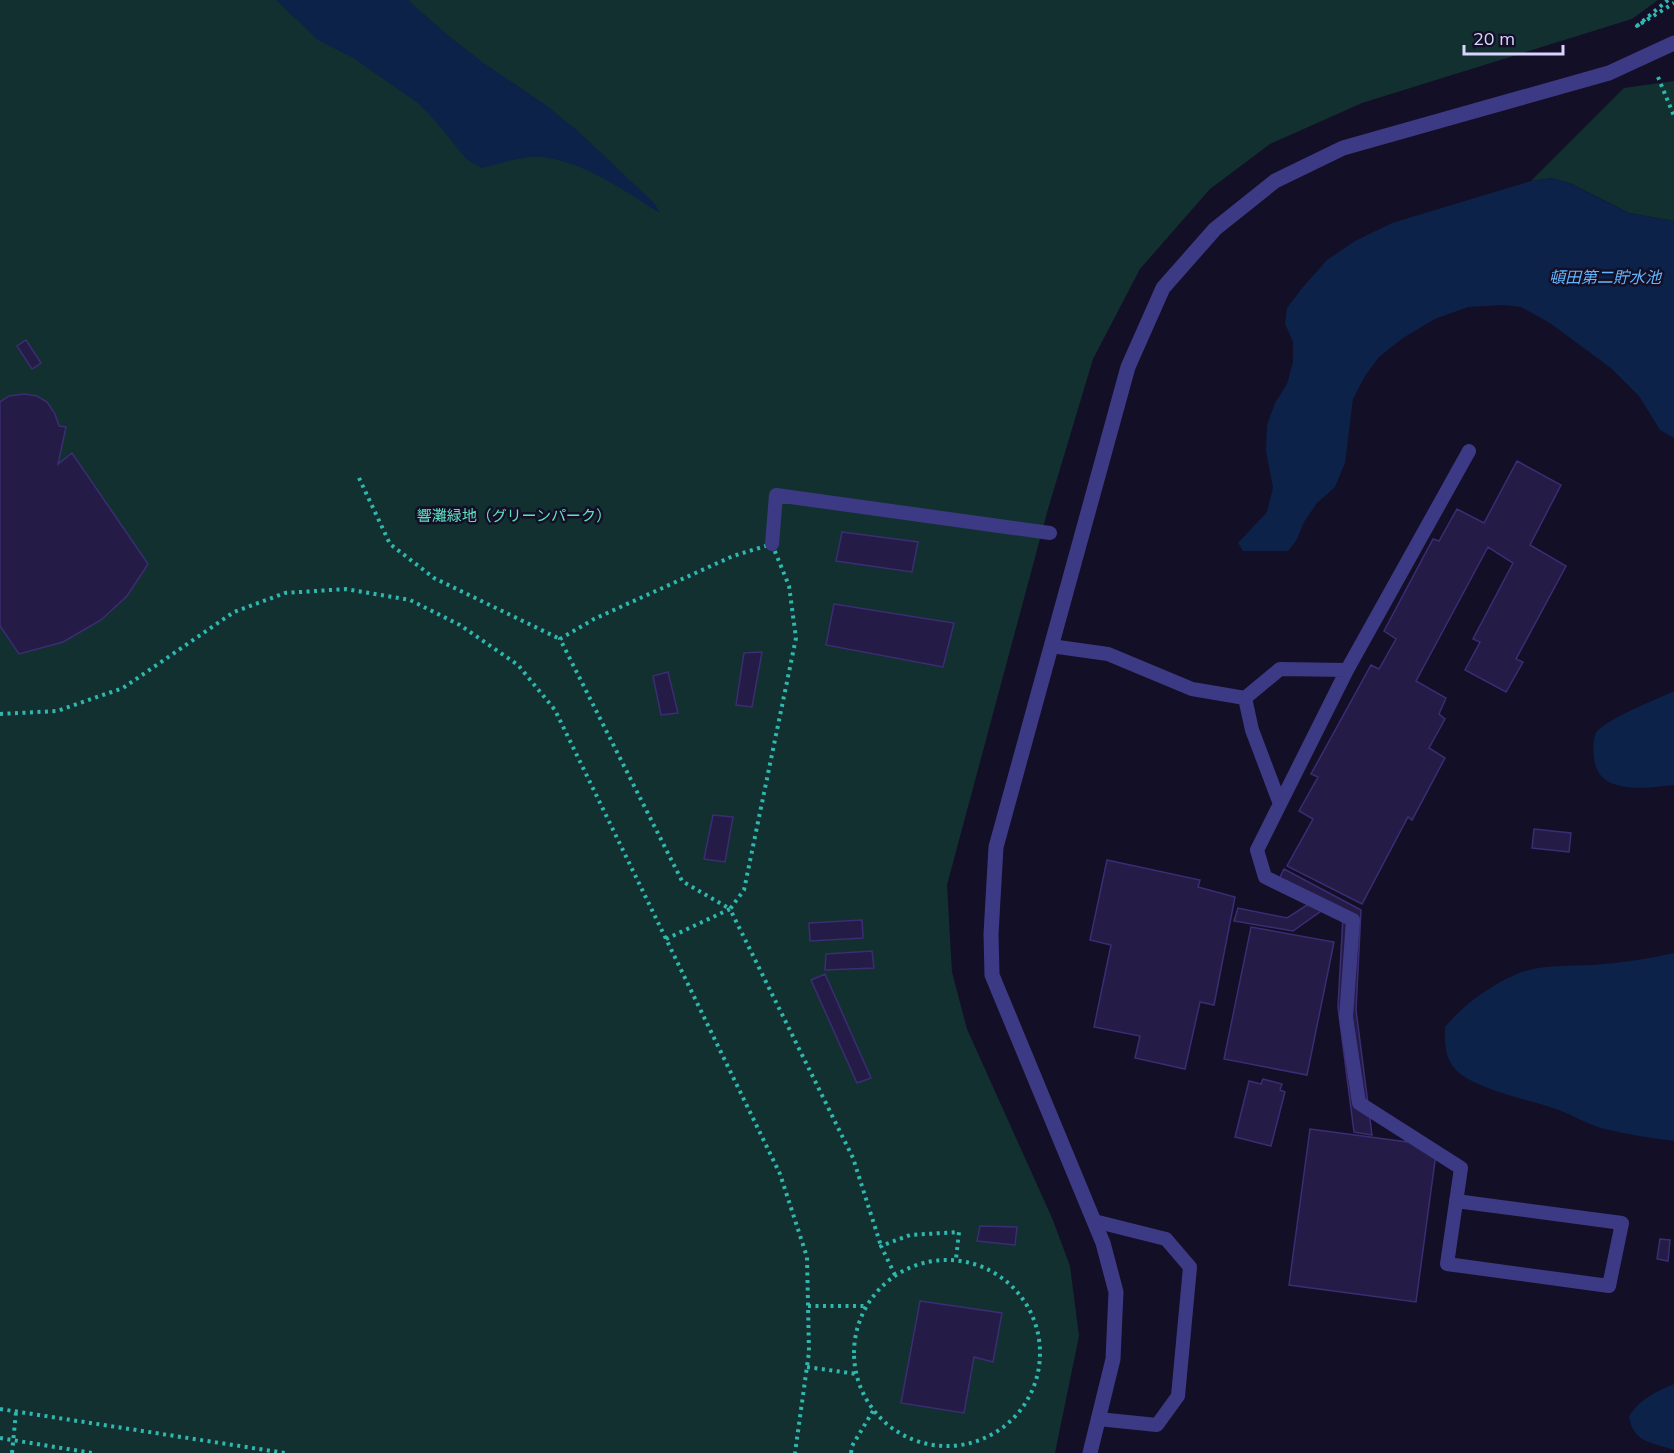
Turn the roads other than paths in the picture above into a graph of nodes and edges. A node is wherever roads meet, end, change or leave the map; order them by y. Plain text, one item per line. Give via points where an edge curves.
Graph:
1 (1674, 42) edge
2 (1468, 451) dead end
3 (1050, 533) dead end
4 (772, 544) road end
5 (1052, 646) junction
6 (1347, 670) junction
7 (1245, 698) junction
8 (1280, 804) junction
9 (1456, 1201) junction
10 (1094, 1221) junction
11 (1098, 1419) junction
12 (1090, 1453) edge

1 - 5 street via 1609,73 1343,148 1275,181 1215,229 1163,288 1128,367
2 - 6 lane
3 - 4 lane via 776,495
5 - 7 lane via 1108,654 1192,689
5 - 10 street via 996,847 992,975
6 - 7 lane via 1280,669
6 - 8 lane
7 - 8 lane via 1252,730
8 - 9 lane via 1257,850 1265,877 1353,920 1346,1017 1359,1103 1461,1168
9 - 9 lane via 1447,1264 1609,1286 1622,1223
10 - 11 street via 1116,1292 1113,1359
10 - 11 lane via 1166,1239 1190,1267 1178,1396 1157,1425
11 - 12 street

